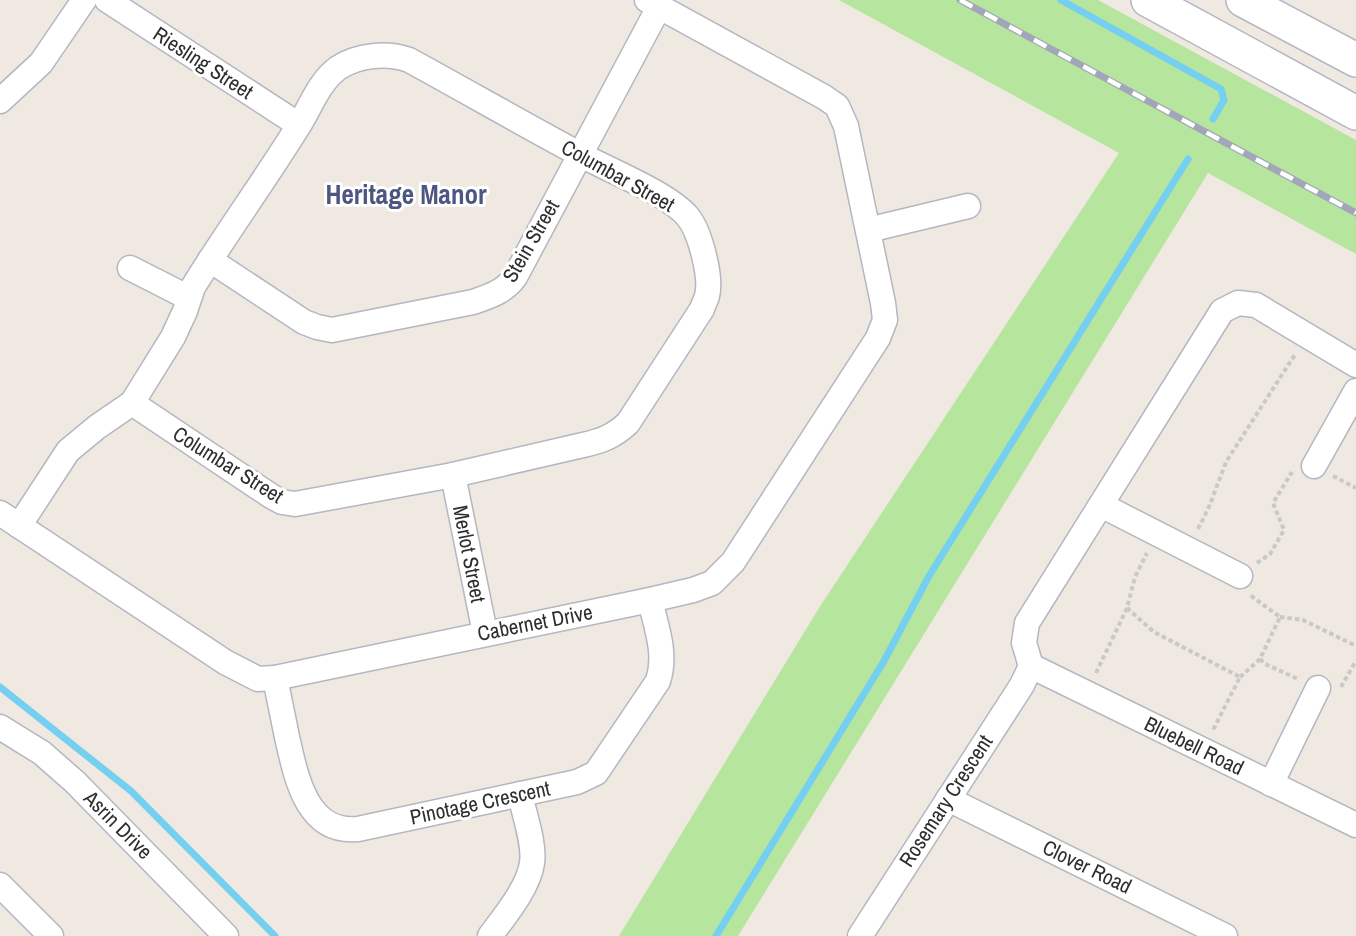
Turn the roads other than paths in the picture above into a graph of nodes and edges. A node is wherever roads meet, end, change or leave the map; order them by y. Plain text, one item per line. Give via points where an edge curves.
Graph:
1 (84, 0) edge
2 (107, 0) edge
3 (1148, 0) edge
4 (1243, 0) edge
5 (653, 3) edge
6 (1356, 60) edge
7 (0, 101) edge
8 (1356, 113) edge
9 (299, 125) junction
10 (580, 154) junction
11 (968, 206) dead end
12 (868, 230) junction
13 (210, 260) junction
14 (130, 268) dead end
15 (189, 298) junction
16 (1356, 364) edge
17 (1356, 391) edge
18 (132, 403) junction
19 (1314, 466) road end
20 (453, 475) junction
21 (1101, 505) junction
22 (10, 520) edge
23 (1239, 576) road end
24 (650, 600) junction
25 (484, 633) junction
26 (1031, 666) junction
27 (275, 678) junction
28 (1318, 688) road end
29 (0, 727) edge
30 (1271, 784) junction
31 (520, 794) junction
32 (948, 799) junction
33 (1356, 825) edge
34 (0, 885) edge
35 (51, 936) edge
36 (226, 936) edge
37 (490, 936) edge
38 (860, 936) edge
39 (1225, 936) edge

1 - 7 street via 41,63
2 - 9 street, Riesling Street
3 - 8 main road
4 - 6 main road
5 - 10 street, Stein Street
5 - 12 street, Cabernet Drive via 837,106 846,126
9 - 10 street, Columbar Street via 324,81 339,68 356,60 394,55
9 - 13 street, Columbar Street
10 - 13 street, Stein Street via 508,287 473,302 325,329 304,322
10 - 20 street, Columbar Street via 661,196 689,218 707,270 707,295 702,309 628,423 616,434 602,441
11 - 12 street
12 - 24 street, Cabernet Drive via 885,320 878,338 733,562 712,583
13 - 15 street, Columbar Street
14 - 15 street
15 - 18 street, Columbar Street via 173,337
16 - 21 street via 1256,305 1238,303 1222,312
17 - 19 street
18 - 20 street, Columbar Street via 282,502 307,504
18 - 22 street, Columbar Street via 68,451
20 - 25 street, Merlot Street
21 - 23 street
21 - 26 street via 1027,623 1024,643
22 - 27 street, Cabernet Drive via 248,675
24 - 25 street, Cabernet Drive
24 - 31 street, Pinotage Crescent via 661,646 662,671 630,724 600,768 588,778
25 - 27 street, Cabernet Drive
26 - 30 street, Bluebell Road
26 - 32 street, Rosemary Crescent
27 - 31 street, Pinotage Crescent via 299,789 320,817 334,828 358,830
28 - 30 street
29 - 36 street, Asrin Drive via 42,753 75,782
30 - 33 street, Bluebell Road
31 - 37 street via 532,852 530,873
32 - 38 street, Rosemary Crescent
32 - 39 street, Clover Road
34 - 35 street

